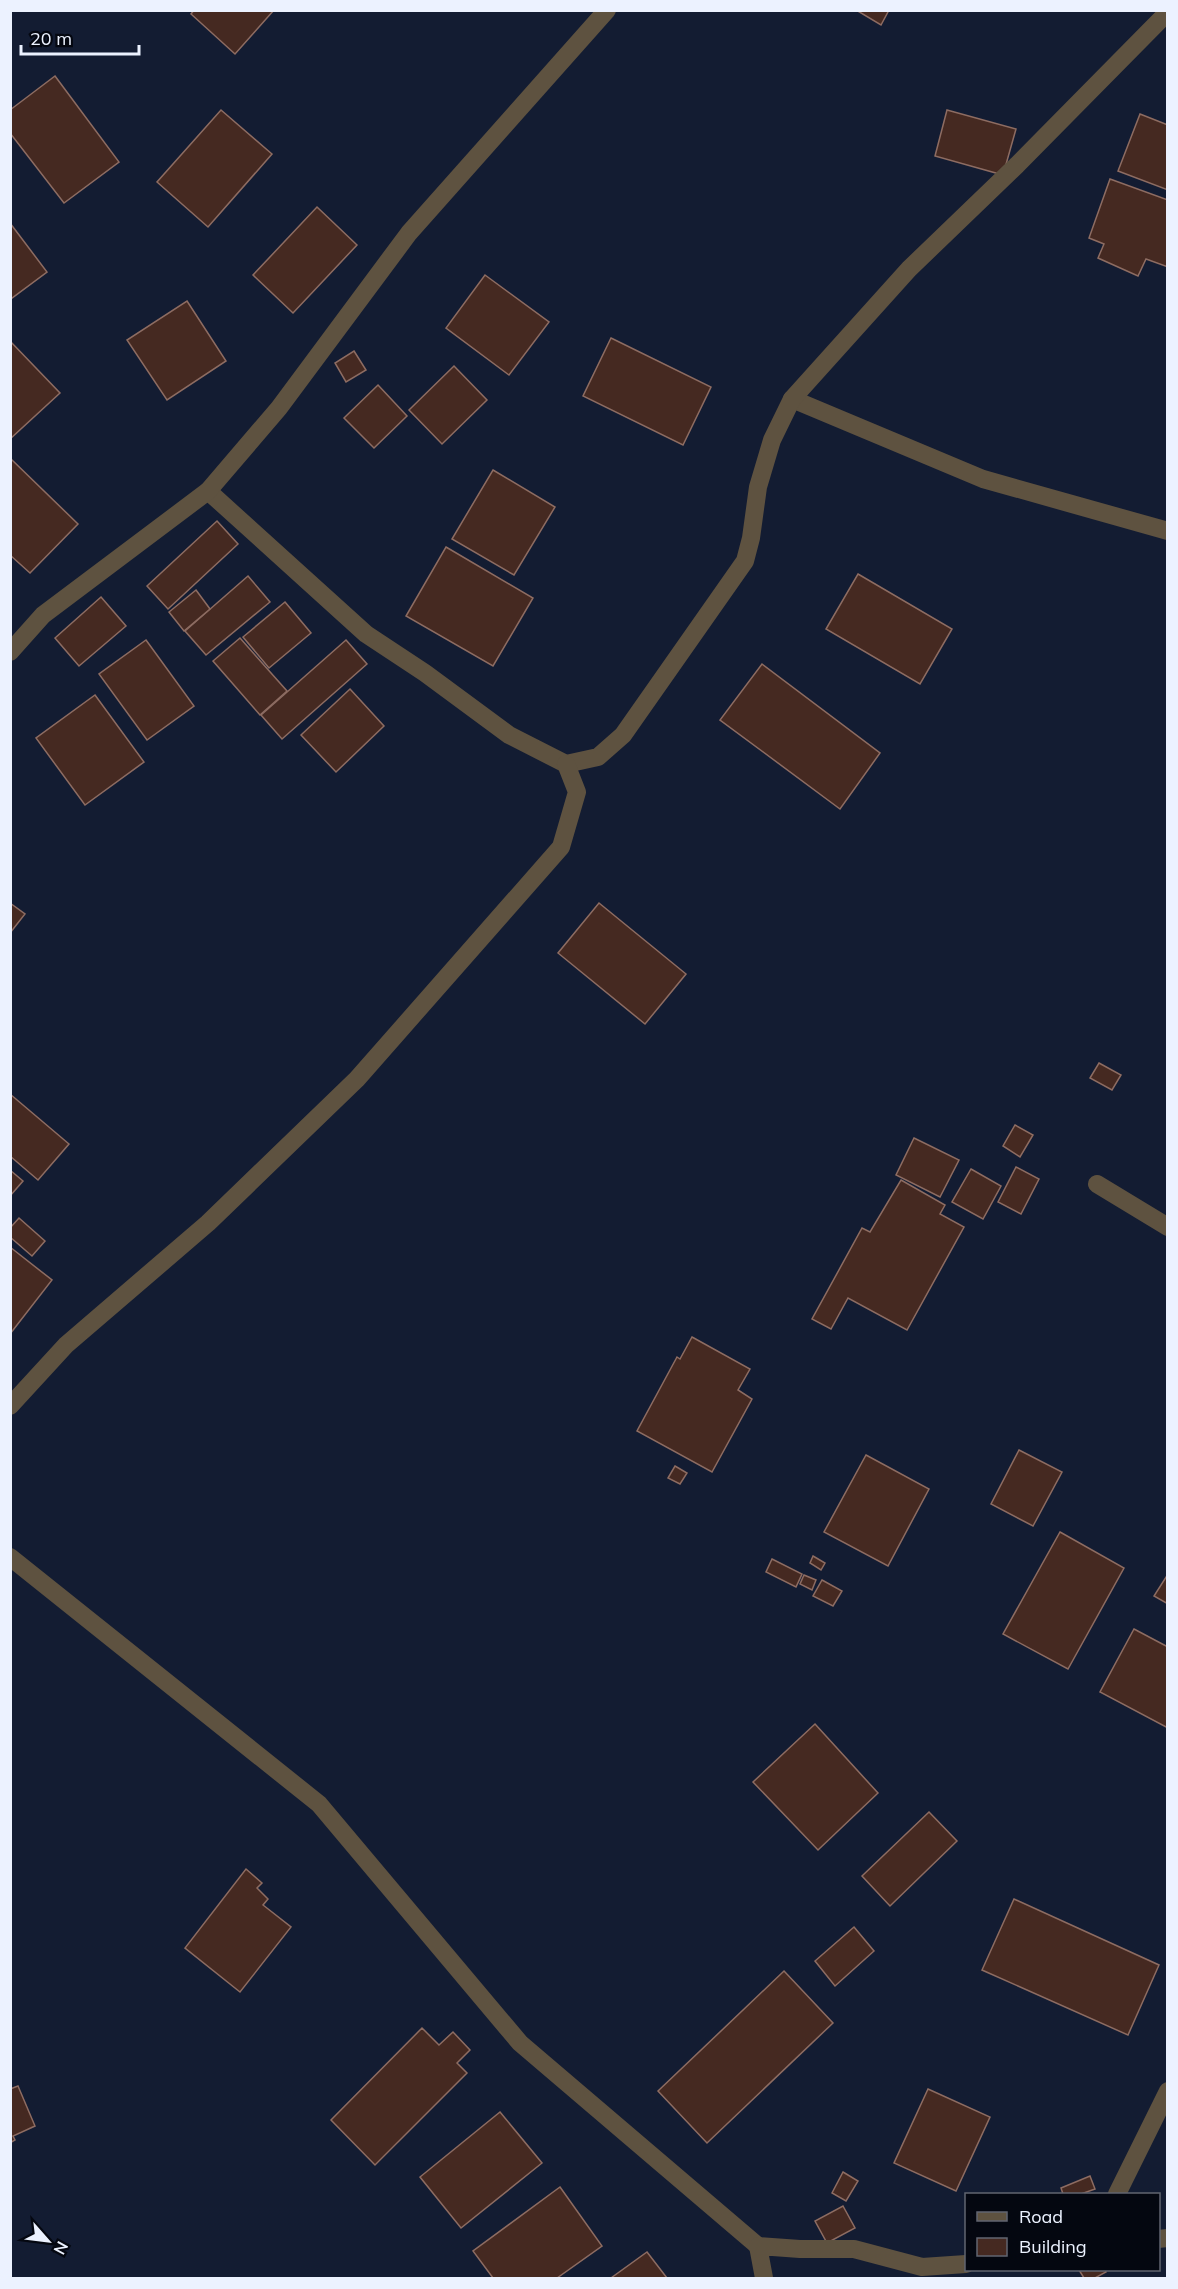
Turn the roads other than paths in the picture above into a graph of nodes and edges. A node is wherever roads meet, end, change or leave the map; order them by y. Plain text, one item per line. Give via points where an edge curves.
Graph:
1 (607, 10) edge
2 (1167, 12) edge
3 (792, 399) junction
4 (208, 491) junction
5 (1167, 531) edge
6 (10, 652) edge
7 (566, 764) junction
8 (1097, 1184) dead end
9 (1167, 1227) edge
10 (10, 1406) edge
11 (10, 1557) edge
12 (1167, 2091) edge
13 (1118, 2193) edge
14 (758, 2246) junction
15 (965, 2264) edge
16 (764, 2278) edge

1 - 4 street via 409,233 279,408
2 - 3 street via 909,269
3 - 5 street via 983,479
3 - 7 street via 772,440 758,487 745,561 622,735 598,757
4 - 6 street via 43,615
4 - 7 street via 366,633 510,735
7 - 10 street via 576,792 561,847 357,1079 208,1223 66,1346
8 - 9 street
11 - 14 street via 319,1804 520,2043
12 - 13 street
14 - 15 street via 854,2249 922,2267
14 - 16 street

